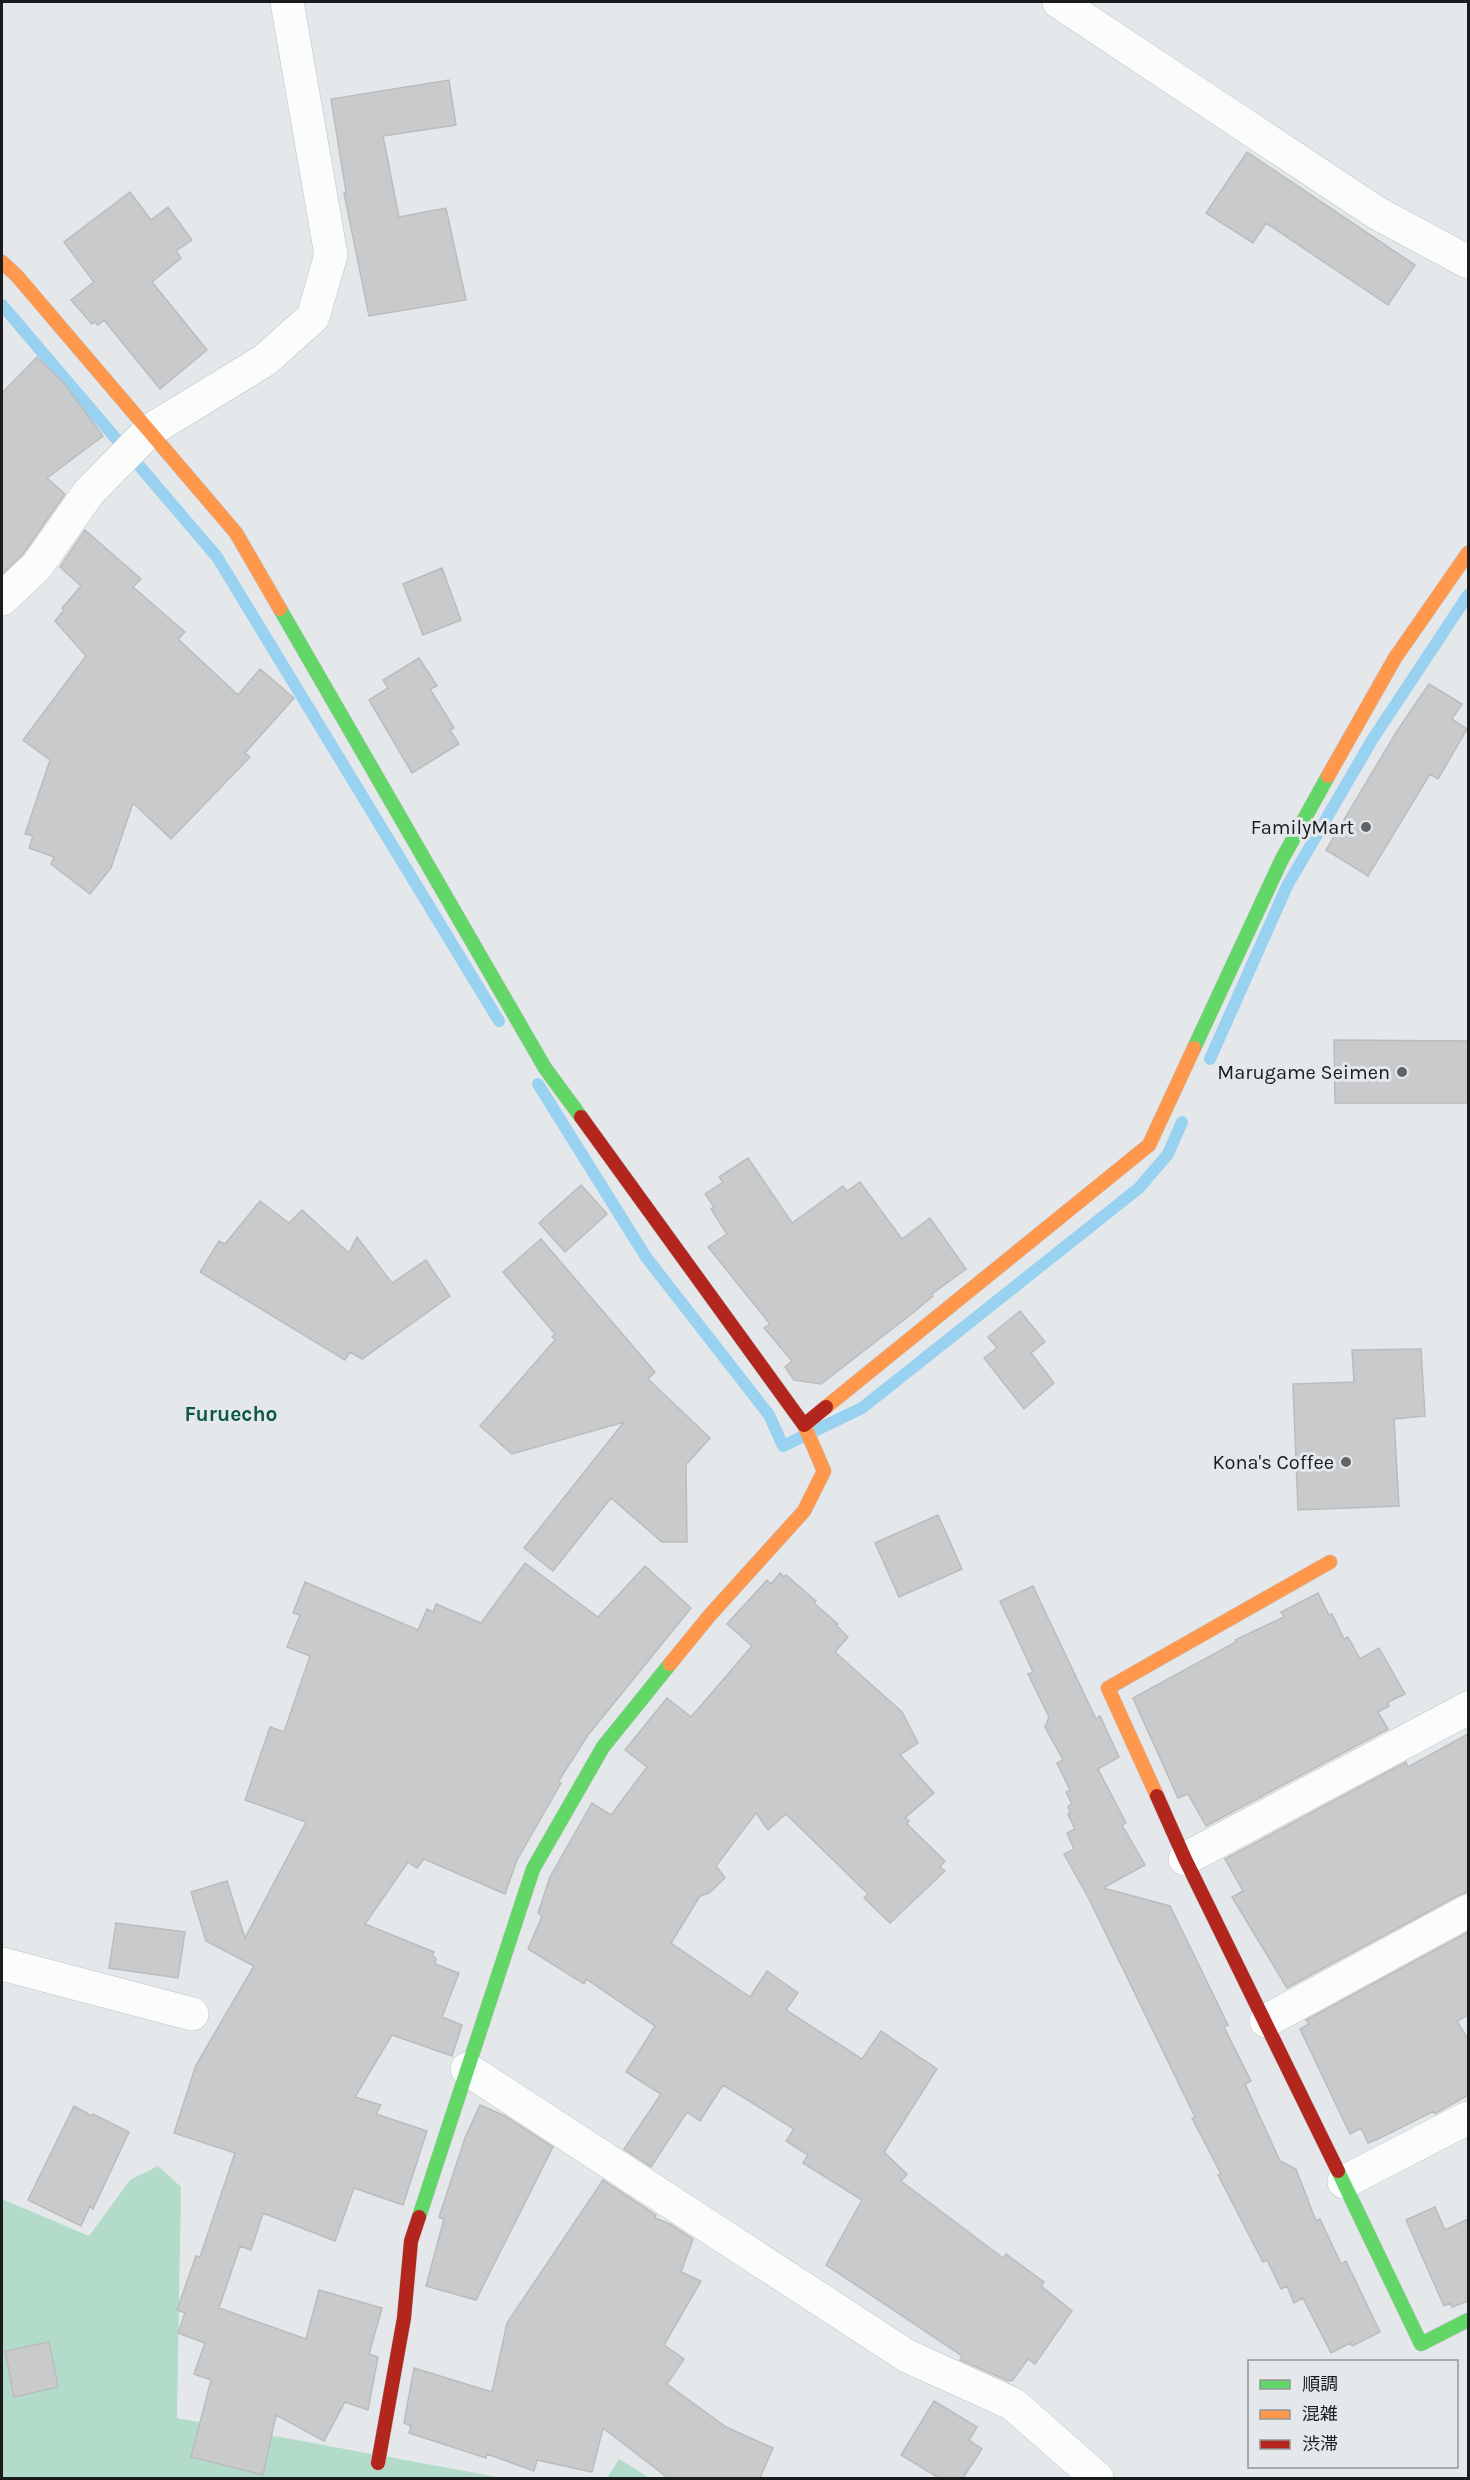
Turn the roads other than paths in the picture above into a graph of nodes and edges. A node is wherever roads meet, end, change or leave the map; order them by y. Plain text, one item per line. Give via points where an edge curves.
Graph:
1 (287, 2) edge
2 (1059, 2) edge
3 (2, 262) edge
4 (1468, 262) edge
5 (149, 431) junction
6 (1468, 553) edge
7 (2, 599) edge
8 (804, 1425) junction
9 (1330, 1562) dead end
10 (1468, 1708) edge
11 (1185, 1858) junction
12 (1468, 1911) edge
13 (2, 1964) edge
14 (192, 2014) dead end
15 (1266, 2021) junction
16 (467, 2070) junction
17 (1468, 2118) edge
18 (1344, 2182) junction
19 (1468, 2320) edge
20 (378, 2463) dead end
21 (1096, 2478) edge

1 - 5 street via 331,255 313,317 265,360
2 - 4 street via 1377,213
3 - 5 street
5 - 7 street via 89,492 37,566
5 - 8 street via 236,533 545,1068
6 - 8 street via 1395,658 1281,861 1149,1145
8 - 16 street via 824,1471 804,1511 710,1615 603,1747 533,1869
9 - 11 street via 1108,1688
10 - 11 street
11 - 15 street
12 - 15 street
13 - 14 street
15 - 18 street
16 - 20 street via 411,2241 404,2318
16 - 21 street via 907,2356 1013,2404
17 - 18 street
18 - 19 street via 1421,2344

